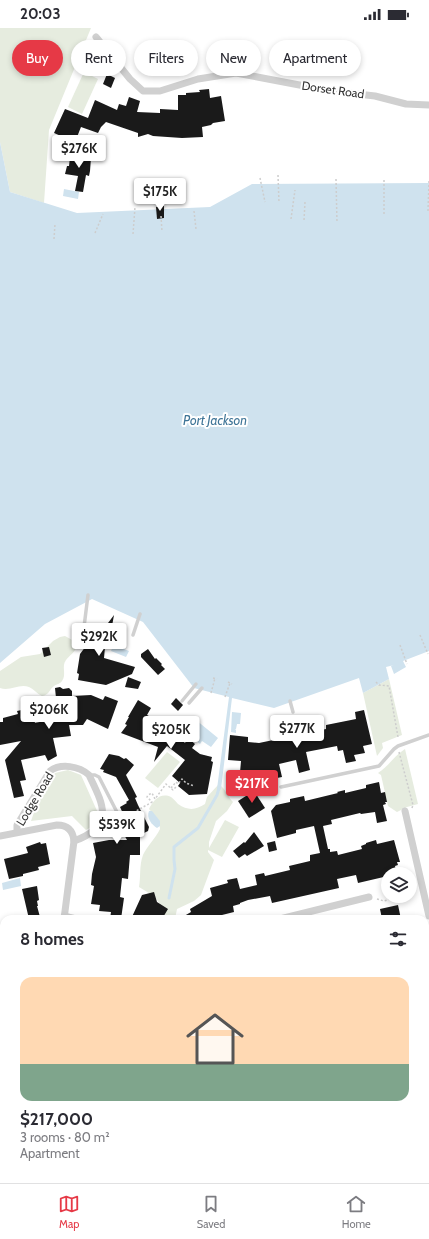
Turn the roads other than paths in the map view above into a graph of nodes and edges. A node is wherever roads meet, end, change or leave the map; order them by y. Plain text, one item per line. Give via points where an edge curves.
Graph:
1 (96, 37) dead end
2 (429, 105) edge
3 (88, 595) dead end
4 (140, 614) dead end
5 (84, 627) dead end
6 (133, 635) dead end
7 (196, 684) dead end
8 (202, 688) dead end
9 (182, 701) dead end
10 (290, 701) dead end
11 (189, 703) dead end
12 (293, 712) dead end
13 (429, 735) edge
14 (90, 775) junction
15 (281, 787) dead end
16 (405, 811) dead end
17 (121, 820) dead end
18 (16, 832) junction
19 (0, 836) edge
20 (74, 841) junction
21 (369, 897) road end
22 (64, 915) edge
23 (296, 915) edge
24 (429, 915) edge

1 - 2 street, Dorset Road via 130,79 144,91 160,91 198,78 236,73 332,91 375,96 406,104
3 - 5 lane
4 - 6 lane
7 - 9 lane
8 - 11 lane
10 - 12 lane
13 - 15 lane via 402,744 379,766
14 - 17 lane via 99,777
14 - 18 street, Lodge Road via 70,766 50,771 17,825
14 - 20 street via 101,799 104,814 96,829
16 - 24 street
18 - 19 street
18 - 20 street via 62,825 70,829
20 - 22 street
21 - 23 street

